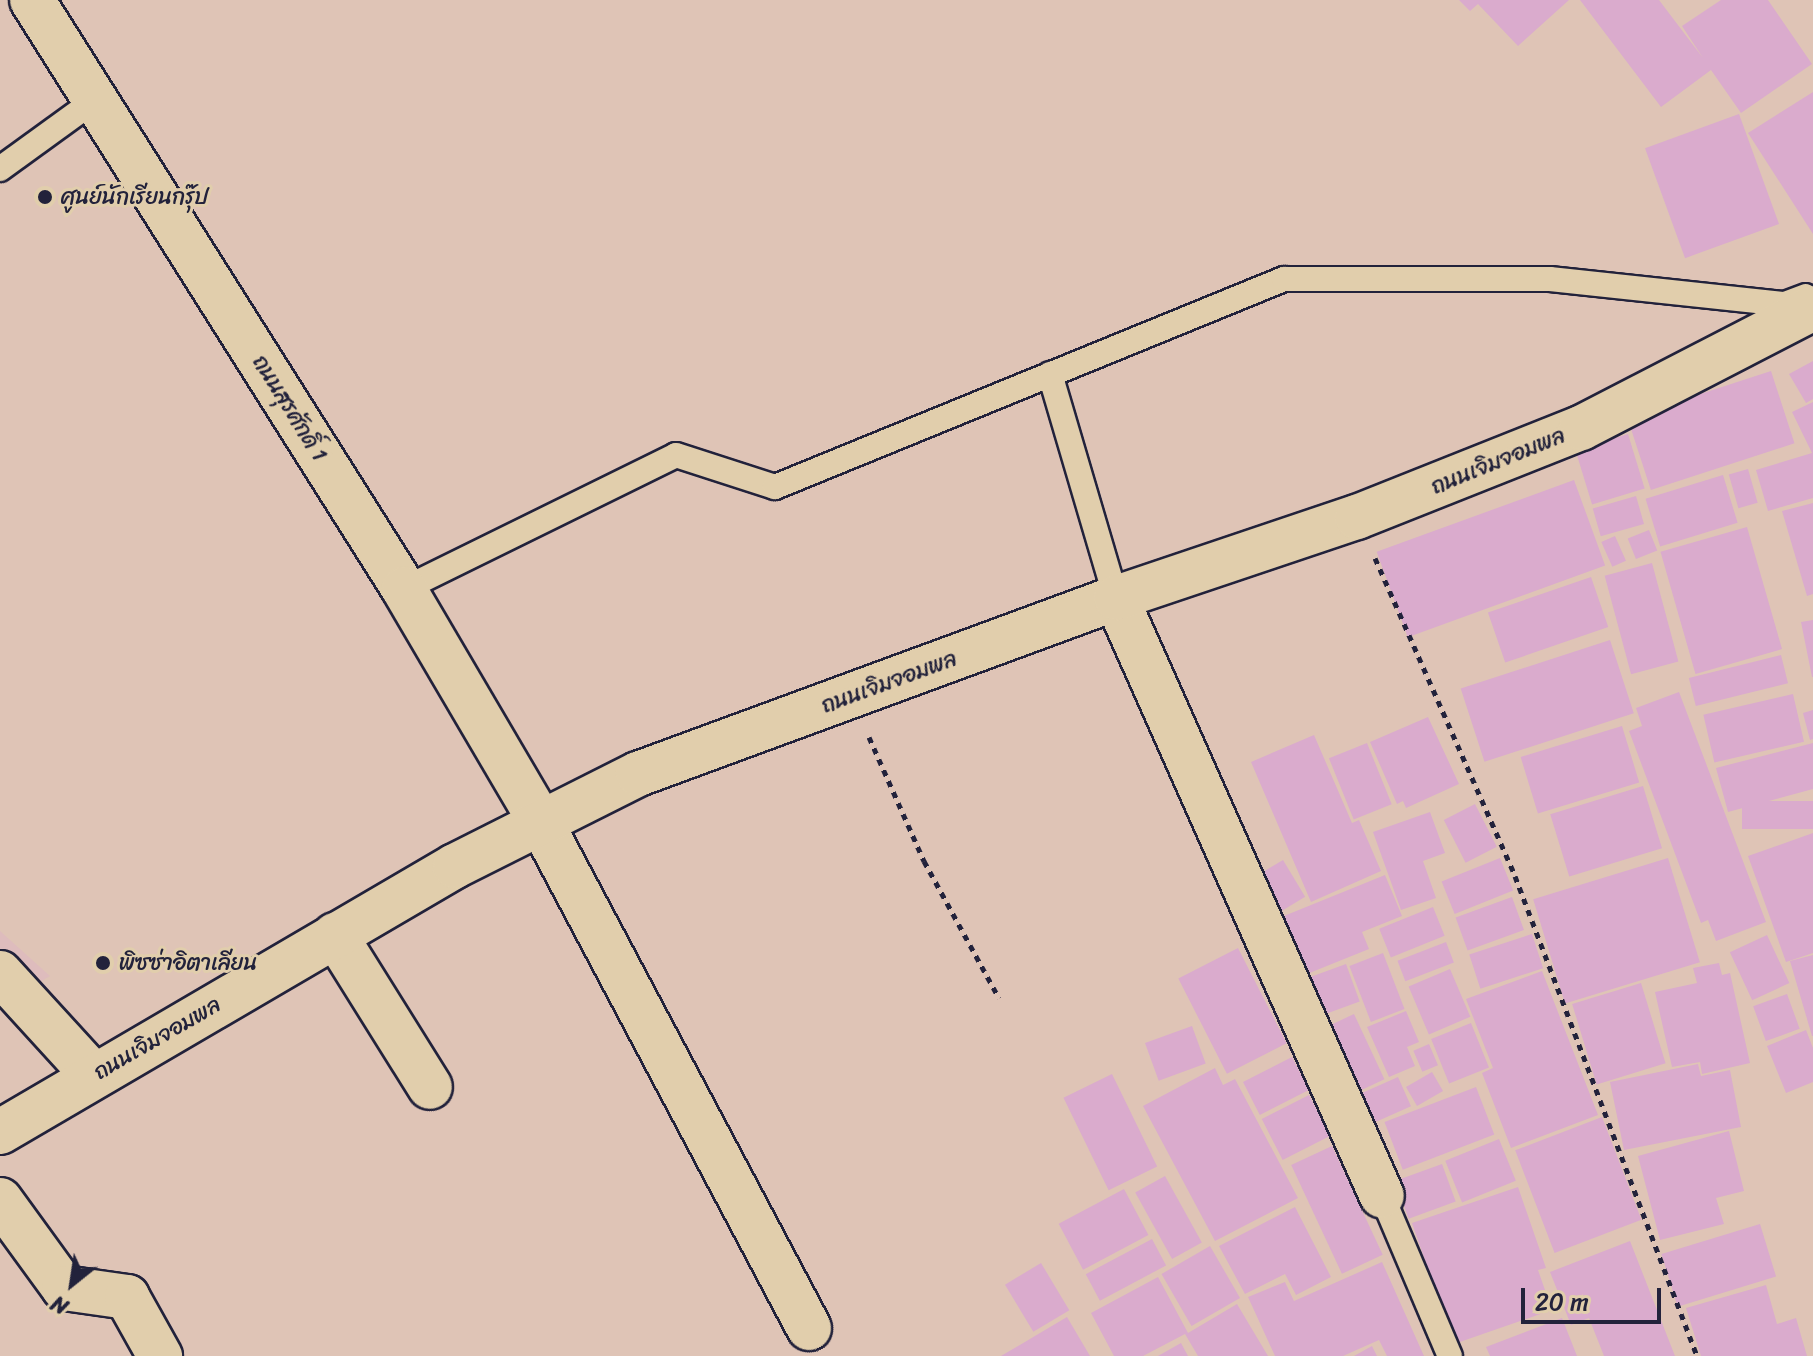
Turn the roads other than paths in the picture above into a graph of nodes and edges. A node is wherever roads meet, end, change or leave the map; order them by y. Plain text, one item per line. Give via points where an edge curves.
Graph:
1 (32, 0) edge
2 (95, 100) junction
3 (0, 169) edge
4 (1813, 293) edge
5 (1813, 308) edge
6 (1050, 374) junction
7 (404, 589) junction
8 (1116, 598) junction
9 (540, 821) junction
10 (335, 935) junction
11 (0, 973) edge
12 (93, 1075) junction
13 (430, 1087) dead end
14 (2, 1128) edge
15 (1382, 1196) joint
16 (0, 1200) edge
17 (809, 1328) dead end
18 (160, 1356) edge
19 (1450, 1356) edge

1 - 2 street, ถนนสุรศักดิ์ 1
2 - 3 lane
2 - 7 street, ถนนสุรศักดิ์ 1
4 - 6 lane via 1785,304 1550,279 1284,279
5 - 8 street, ถนนเจิมจอมพล via 1581,428 1357,517
6 - 7 lane via 775,487 676,455
6 - 8 lane
7 - 9 street, ถนนสุรศักดิ์ 1
8 - 9 street, ถนนเจิมจอมพล via 638,774
8 - 15 street
9 - 10 street, ถนนเจิมจอมพล
9 - 17 street, ถนนสุรศักดิ์ 1
10 - 12 street, ถนนเจิมจอมพล
10 - 13 street
11 - 12 street
12 - 14 street, ถนนเจิมจอมพล
15 - 19 lane
16 - 18 street via 64,1288 127,1297

